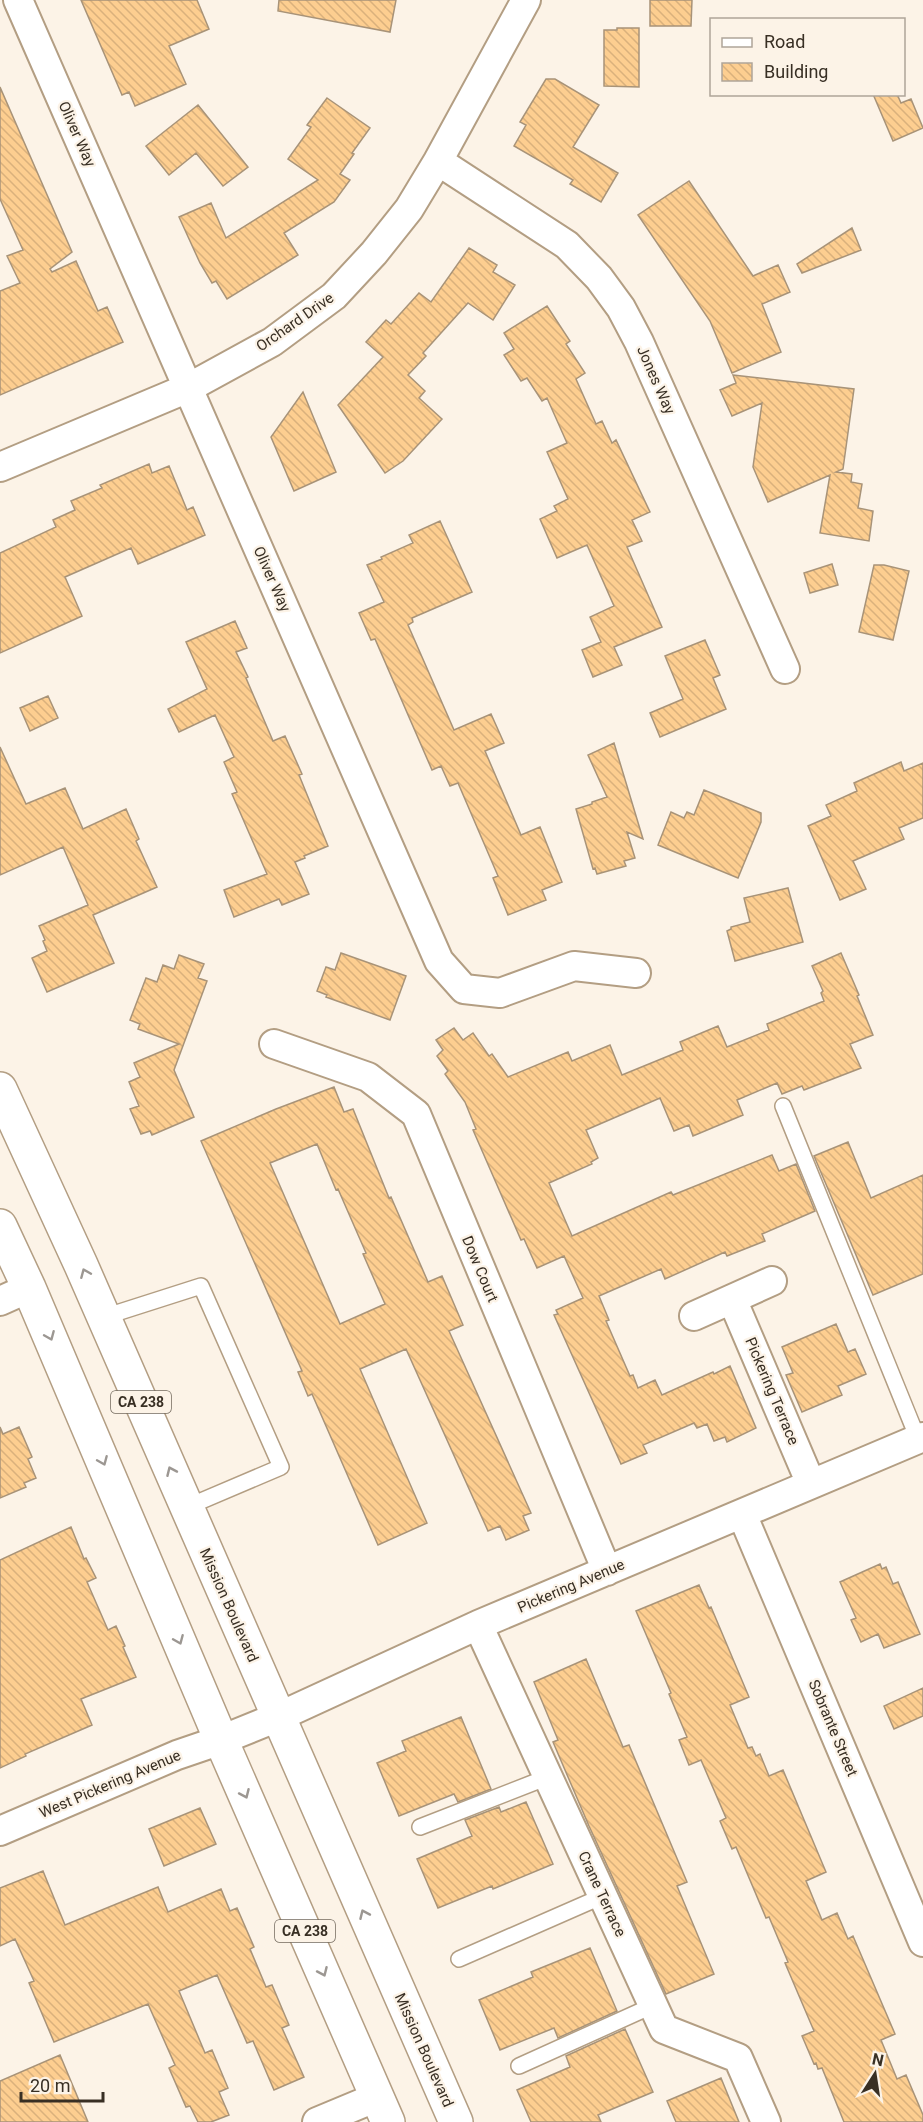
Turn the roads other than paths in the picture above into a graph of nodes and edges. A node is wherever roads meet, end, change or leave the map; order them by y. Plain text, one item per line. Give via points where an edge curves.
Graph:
1 (18, 0) edge
2 (526, 0) edge
3 (438, 161) junction
4 (188, 388) junction
5 (0, 467) edge
6 (785, 669) dead end
7 (636, 973) dead end
8 (274, 1044) dead end
9 (0, 1089) edge
10 (783, 1106) dead end
11 (0, 1226) edge
12 (772, 1281) dead end
13 (29, 1288) junction
14 (732, 1299) junction
15 (0, 1301) edge
16 (693, 1316) dead end
17 (104, 1317) junction
18 (921, 1438) edge
19 (812, 1484) junction
20 (187, 1507) junction
21 (742, 1514) junction
22 (607, 1571) junction
23 (478, 1624) junction
24 (278, 1717) junction
25 (221, 1740) junction
26 (548, 1777) junction
27 (420, 1827) dead end
28 (0, 1831) edge
29 (603, 1896) junction
30 (923, 1942) edge
31 (459, 1959) dead end
32 (654, 2005) junction
33 (519, 2066) dead end
34 (383, 2109) edge
35 (316, 2122) edge
36 (456, 2122) edge
37 (766, 2122) edge

1 - 4 street, Oliver Way
2 - 3 street, Orchard Drive
3 - 4 street, Orchard Drive via 409,209 334,296 272,342
3 - 6 street, Jones Way via 567,245 621,308
4 - 5 street, Orchard Drive
4 - 7 street, Oliver Way via 439,961 464,990 500,993 574,966
8 - 22 street, Dow Court via 368,1077 416,1114
17 -> 9 main road, Mission Boulevard / CA 238
10 - 18 lane
11 - 13 main road, CA 238
12 - 14 street
13 - 15 street
13 -> 25 main road, CA 238
14 - 16 street
14 - 19 street, Pickering Terrace
20 -> 17 main road, Mission Boulevard / CA 238
17 - 20 lane via 201,1286 280,1467
18 - 19 street, Pickering Avenue
19 - 21 street, Pickering Avenue
20 - 24 main road, Mission Boulevard / CA 238
21 - 22 street, Pickering Avenue
21 - 30 street, Sobrante Street
22 - 23 street, Pickering Avenue
23 - 24 street, Pickering Avenue
23 - 26 street, Crane Terrace
24 - 25 street, Pickering Avenue
36 -> 24 main road, Mission Boulevard / CA 238
25 - 28 street, West Pickering Avenue
25 -> 34 main road, CA 238
26 - 27 lane
26 - 29 street, Crane Terrace
29 - 31 lane
29 - 32 street, Crane Terrace
32 - 33 lane
32 - 37 street, Crane Terrace via 664,2029 738,2058
34 - 35 street

